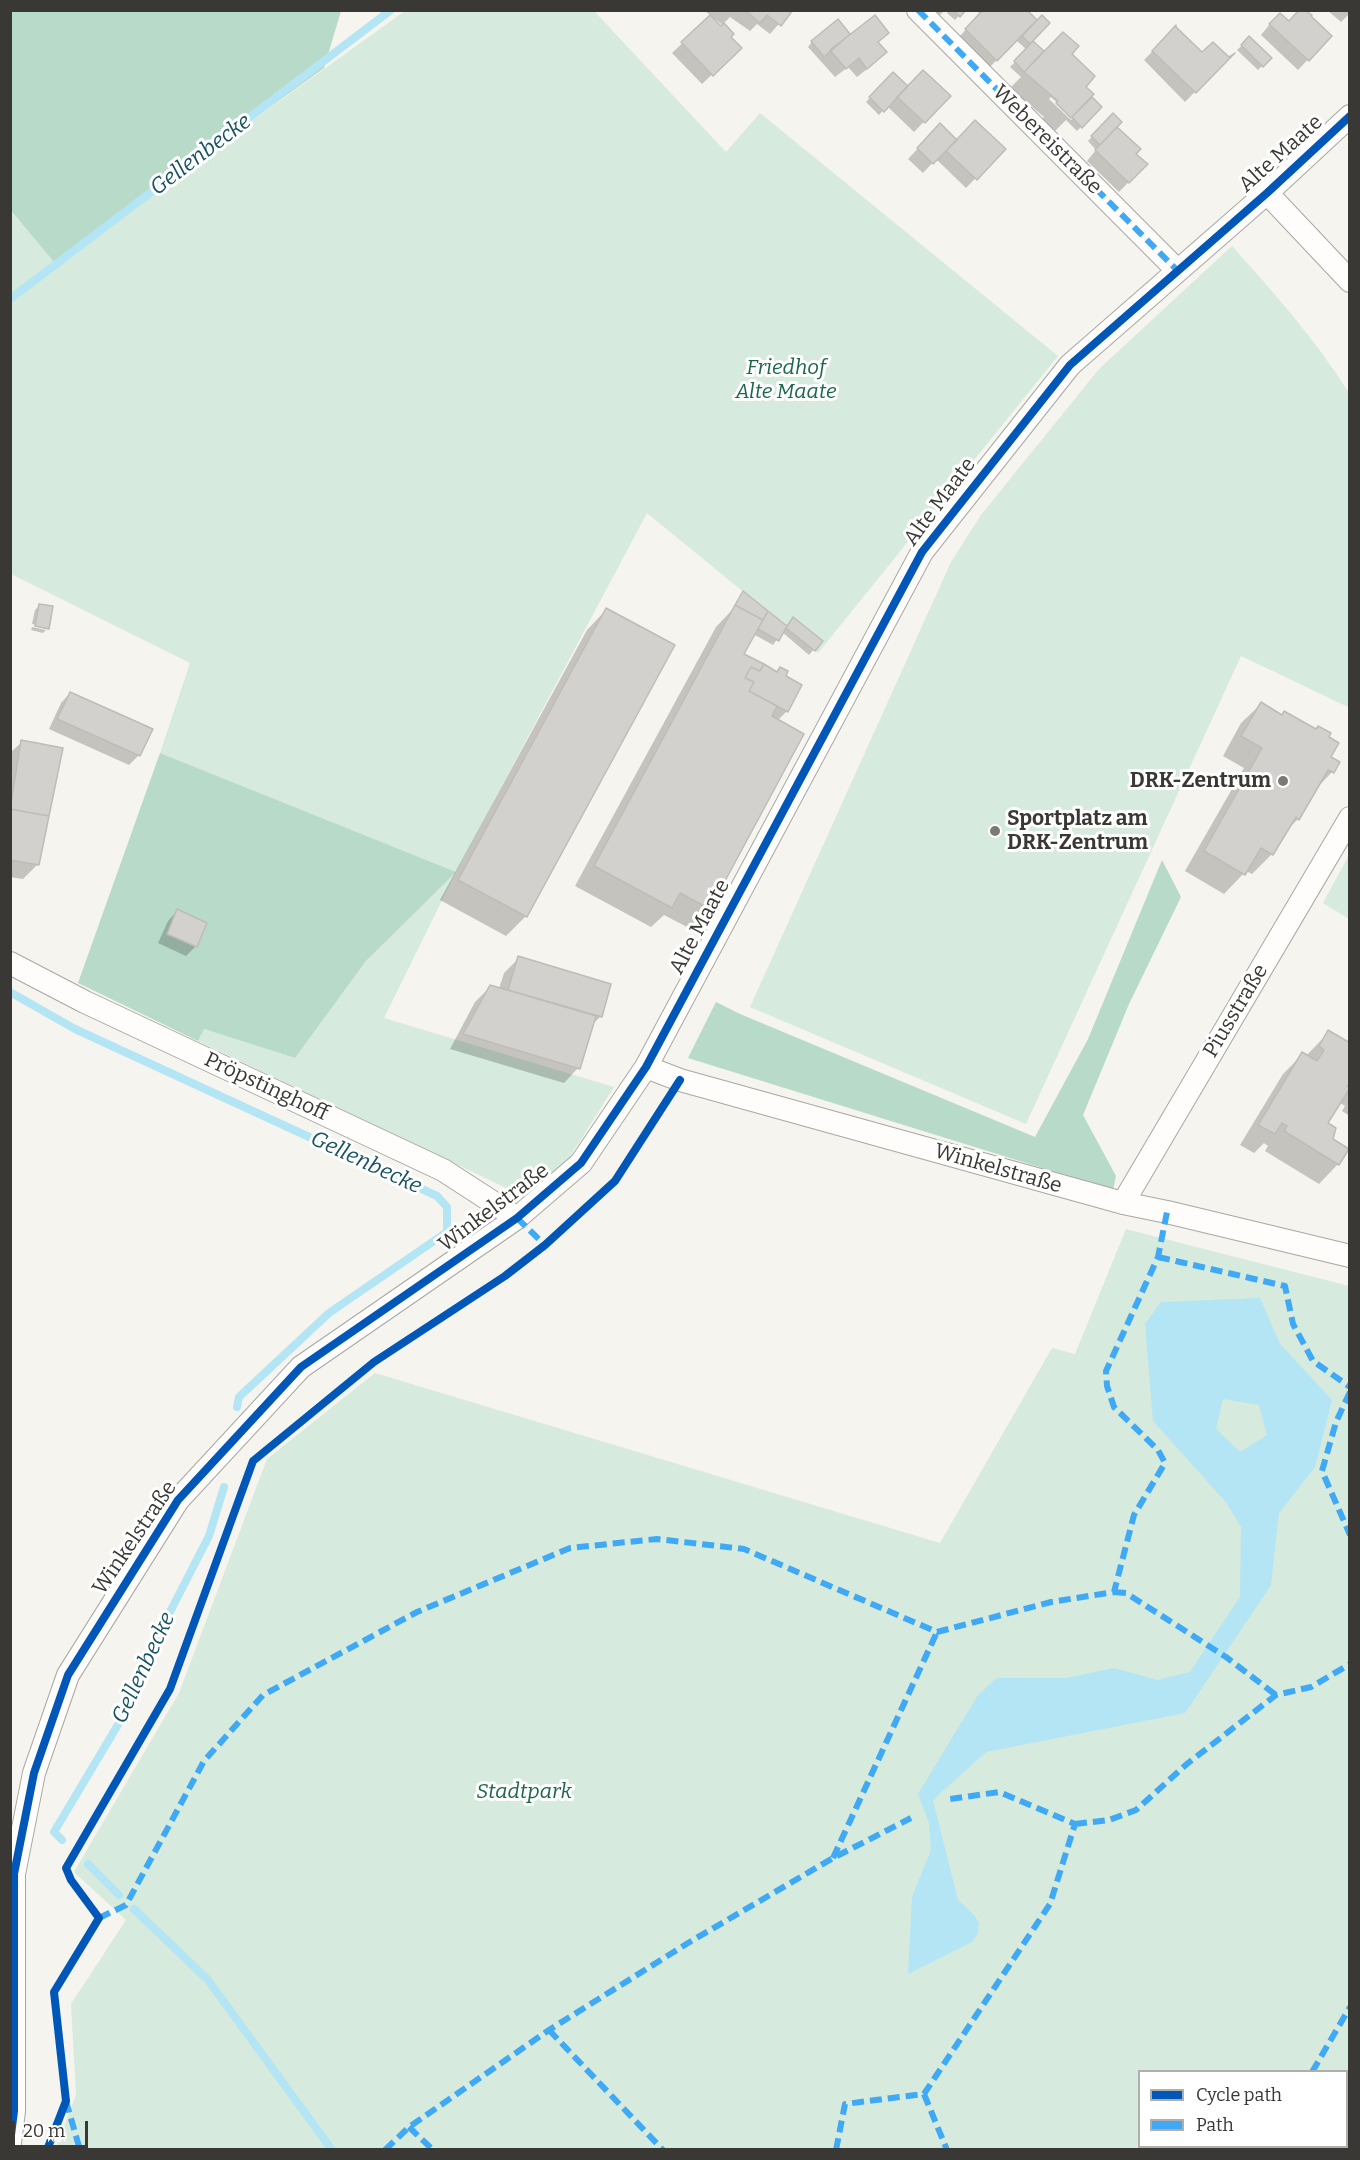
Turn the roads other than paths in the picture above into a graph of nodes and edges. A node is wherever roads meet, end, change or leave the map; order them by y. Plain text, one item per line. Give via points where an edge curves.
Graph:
1 (918, 10) edge
2 (1350, 116) edge
3 (1267, 193) junction
4 (1177, 270) junction
5 (1350, 281) edge
6 (1350, 818) edge
7 (10, 963) edge
8 (646, 1067) junction
9 (1123, 1203) junction
10 (517, 1218) junction
11 (1350, 1256) edge
12 (10, 2143) edge

1 - 4 street, Webereistraße
2 - 3 street, Alte Maate
3 - 4 street, Alte Maate
3 - 5 street
4 - 8 street, Alte Maate via 1070,365 922,552
6 - 9 street, Piusstraße
7 - 10 street, Pröpstinghoff via 443,1170
8 - 9 street, Winkelstraße via 680,1080
8 - 10 street, Winkelstraße via 581,1163
9 - 11 street, Winkelstraße
10 - 12 street, Winkelstraße via 301,1367 178,1500 68,1674 34,1773 14,1874 14,2111

